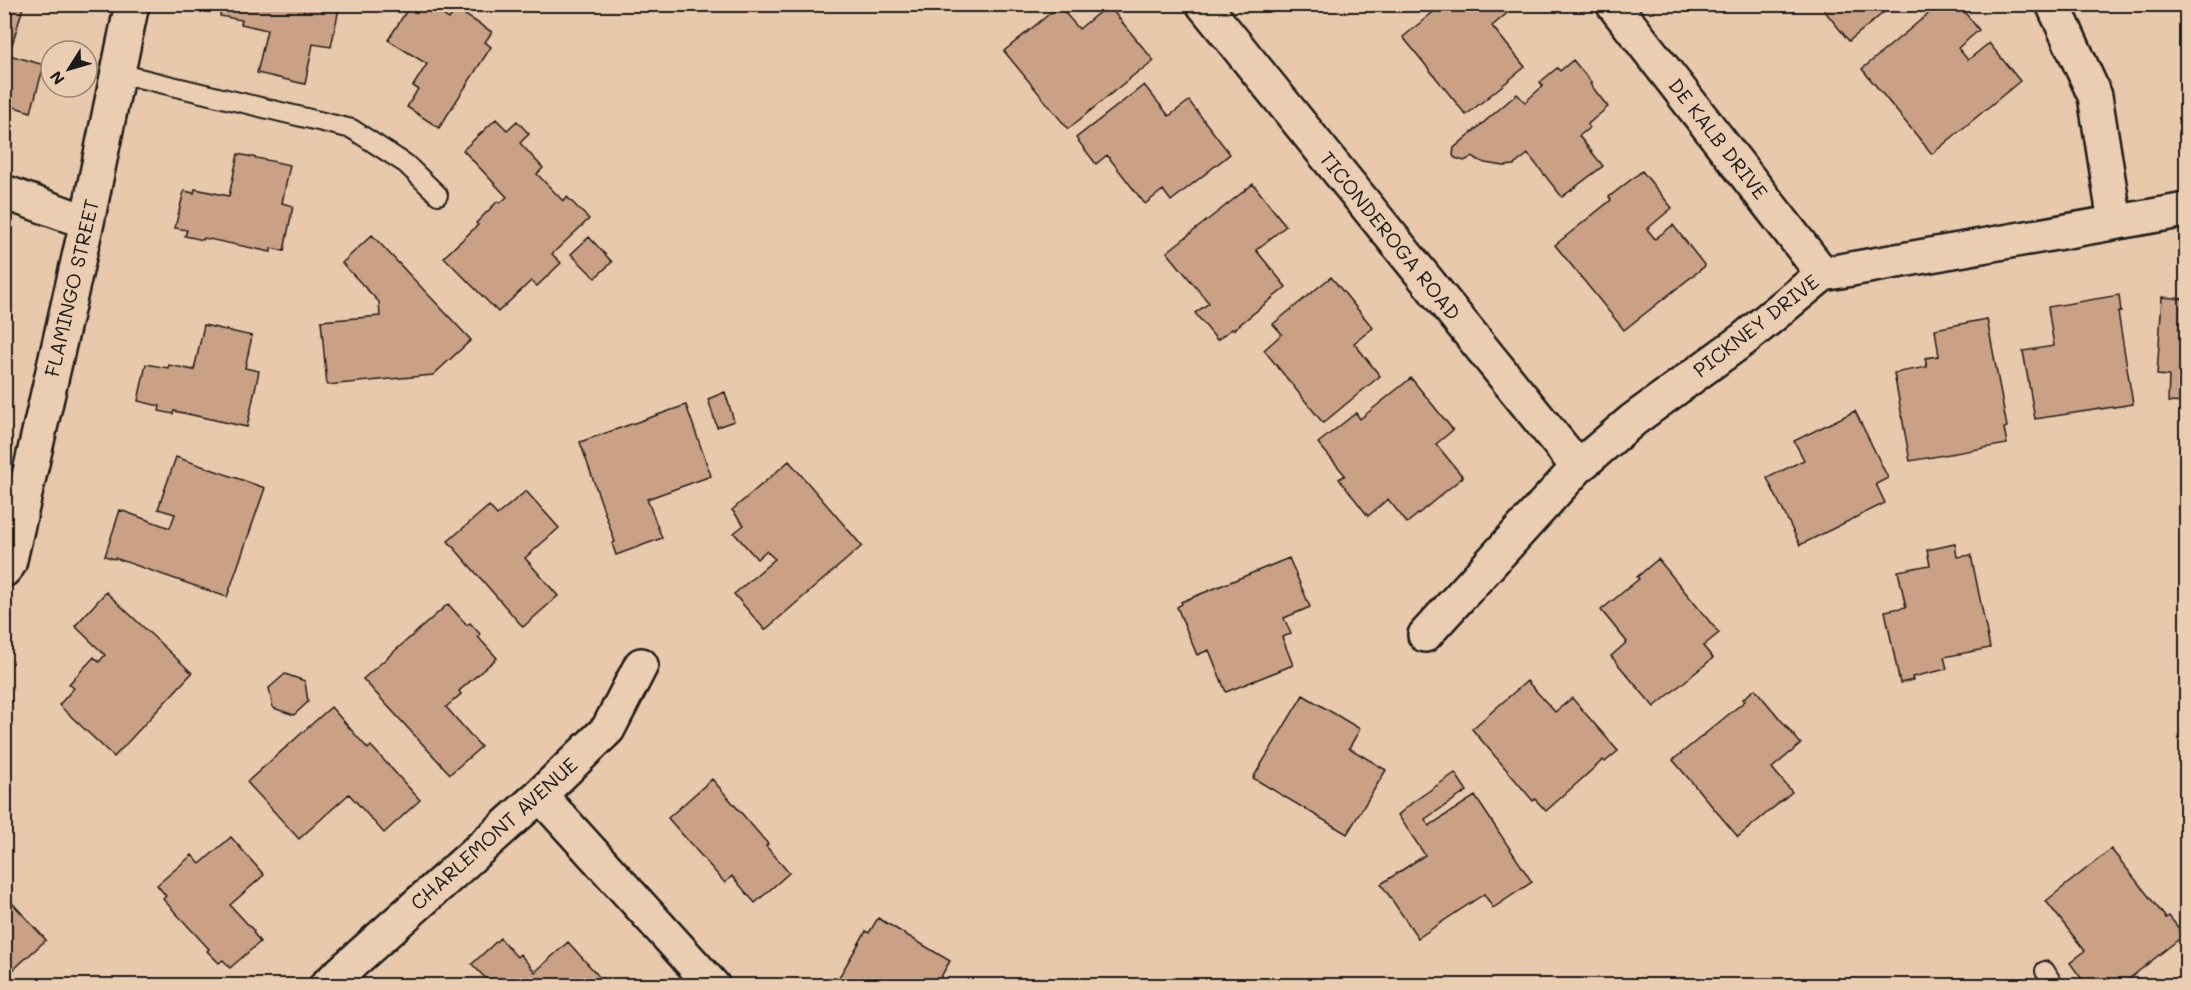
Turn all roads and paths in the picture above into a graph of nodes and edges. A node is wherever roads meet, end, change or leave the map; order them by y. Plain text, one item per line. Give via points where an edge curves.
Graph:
1 (132, 4) edge
2 (1203, 4) edge
3 (1613, 4) edge
4 (2053, 4) edge
5 (118, 73) junction
6 (4, 192) edge
7 (438, 195) dead end
8 (2187, 210) edge
9 (87, 222) junction
10 (2115, 222) junction
11 (1823, 273) junction
12 (1578, 467) junction
13 (4, 570) edge
14 (1425, 635) dead end
15 (641, 665) dead end
16 (540, 795) junction
17 (326, 986) edge
18 (713, 986) edge

1 - 5 street, FLAMINGO STREET
2 - 12 street, TICONDEROGA ROAD
3 - 11 street, DE KALB DRIVE
4 - 10 street via 2095,96
5 - 7 lane via 352,129 406,164
5 - 9 street, FLAMINGO STREET
6 - 9 street
8 - 10 street, PICKNEY DRIVE
9 - 13 street, FLAMINGO STREET via 9,564
10 - 11 street, PICKNEY DRIVE
11 - 12 street, PICKNEY DRIVE
12 - 14 street, PICKNEY DRIVE
15 - 16 street, CHARLEMONT AVENUE via 608,729
16 - 17 street, CHARLEMONT AVENUE
16 - 18 street

